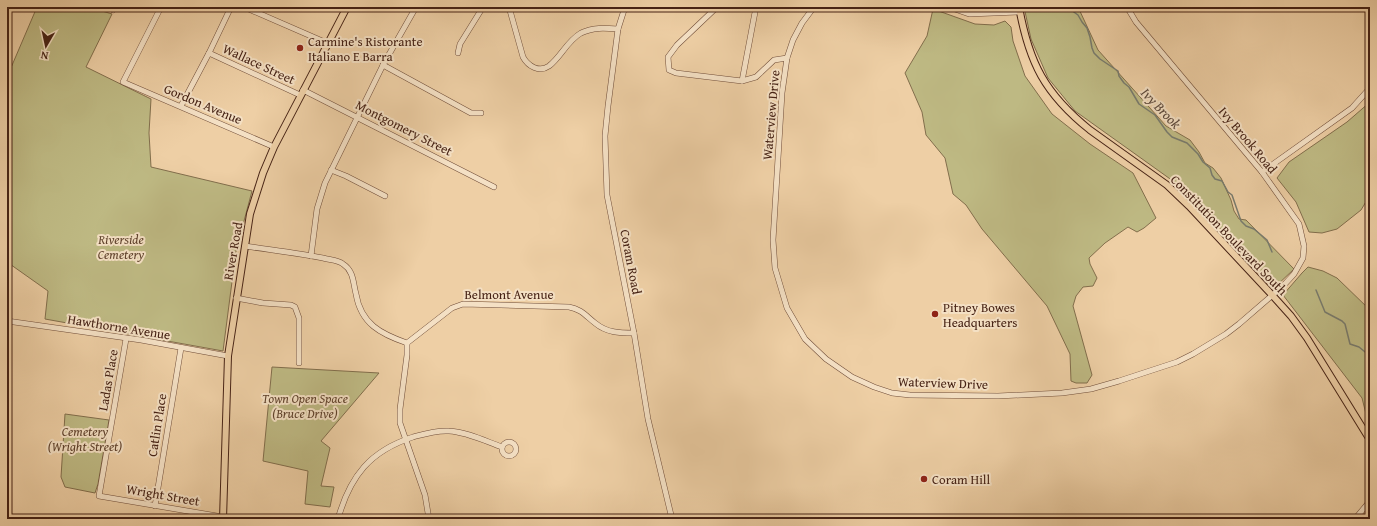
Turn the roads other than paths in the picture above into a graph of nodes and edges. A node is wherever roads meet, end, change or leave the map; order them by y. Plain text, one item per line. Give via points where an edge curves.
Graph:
1 (161, 7) edge
2 (231, 7) edge
3 (244, 7) edge
4 (347, 7) edge
5 (416, 7) edge
6 (483, 7) edge
7 (509, 7) edge
8 (625, 7) edge
9 (717, 7) edge
10 (756, 7) edge
11 (814, 7) edge
12 (949, 7) edge
13 (1127, 7) edge
14 (957, 9) edge
15 (1019, 9) edge
16 (618, 29) junction
17 (327, 42) junction
18 (209, 53) junction
19 (458, 53) dead end
20 (787, 58) junction
21 (383, 65) junction
22 (742, 81) junction
23 (1370, 88) edge
24 (302, 92) junction
25 (181, 106) junction
26 (481, 113) dead end
27 (356, 116) junction
28 (274, 147) junction
29 (331, 170) junction
30 (1262, 172) junction
31 (494, 187) dead end
32 (385, 196) dead end
33 (245, 246) junction
34 (311, 256) junction
35 (1273, 296) junction
36 (236, 298) junction
37 (7, 321) edge
38 (634, 333) junction
39 (126, 339) junction
40 (407, 343) junction
41 (181, 348) junction
42 (228, 356) junction
43 (299, 363) dead end
44 (406, 440) junction
45 (1370, 440) edge
46 (502, 447) dead end
47 (99, 496) joint
48 (1370, 501) edge
49 (155, 506) junction
50 (223, 518) edge
51 (338, 519) edge
52 (429, 519) edge
53 (672, 519) edge
54 (1355, 519) edge

1 - 25 street, Gordon Avenue via 123,82
2 - 18 street
3 - 17 street
4 - 17 main road, River Road
5 - 21 street
6 - 19 street via 460,44
7 - 16 street via 523,57 529,66 538,69 549,66 571,41 586,31 600,28
8 - 16 street, Coram Road
9 - 22 street via 677,45 668,57 669,70
10 - 22 street
11 - 20 street, Waterview Drive via 802,23
12 - 14 street
13 - 30 street, Ivy Brook Road via 1141,28
14 - 15 street via 969,14
15 - 35 main road, Constitution Boulevard South via 1026,42 1034,63 1054,96 1090,130 1166,184
16 - 38 street, Coram Road via 605,136 606,195
17 - 24 main road, River Road
18 - 24 street, Wallace Street
18 - 25 street
20 - 22 street via 774,60 756,77
20 - 35 street, Waterview Drive via 782,93 773,240 775,268 787,308 805,339 826,359 852,377 874,387 910,395 998,396 1091,389 1160,368 1193,354 1239,324
21 - 26 street via 472,113
21 - 27 street
23 - 30 street via 1352,108
24 - 27 street, Montgomery Street
24 - 28 main road, River Road
25 - 28 street, Gordon Avenue
27 - 29 street via 355,123
27 - 31 street, Montgomery Street
28 - 33 main road, River Road via 250,214
29 - 32 street
29 - 34 street via 319,202
30 - 35 street, Ivy Brook Road via 1299,224 1304,246 1303,258 1294,274
33 - 34 street
33 - 36 main road, River Road
34 - 40 street via 337,261 348,268 353,276 359,306 369,322 382,333
35 - 45 main road, Constitution Boulevard South via 1307,338
36 - 42 main road, River Road
36 - 43 street via 295,307 299,318
37 - 39 street, Hawthorne Avenue
38 - 40 street, Belmont Avenue via 616,333 608,330 570,306 463,304 452,308
38 - 53 street, Coram Road via 648,419
39 - 41 street, Hawthorne Avenue
39 - 47 street, Ladas Place
40 - 44 street via 400,409 400,423
41 - 42 street, Hawthorne Avenue
41 - 49 street, Catlin Place
42 - 50 main road, River Road
44 - 46 street via 422,434 449,431
44 - 51 street via 368,461 348,492
44 - 52 street via 425,495
47 - 49 street, Wright Street
48 - 54 street
49 - 50 street, Wright Street

